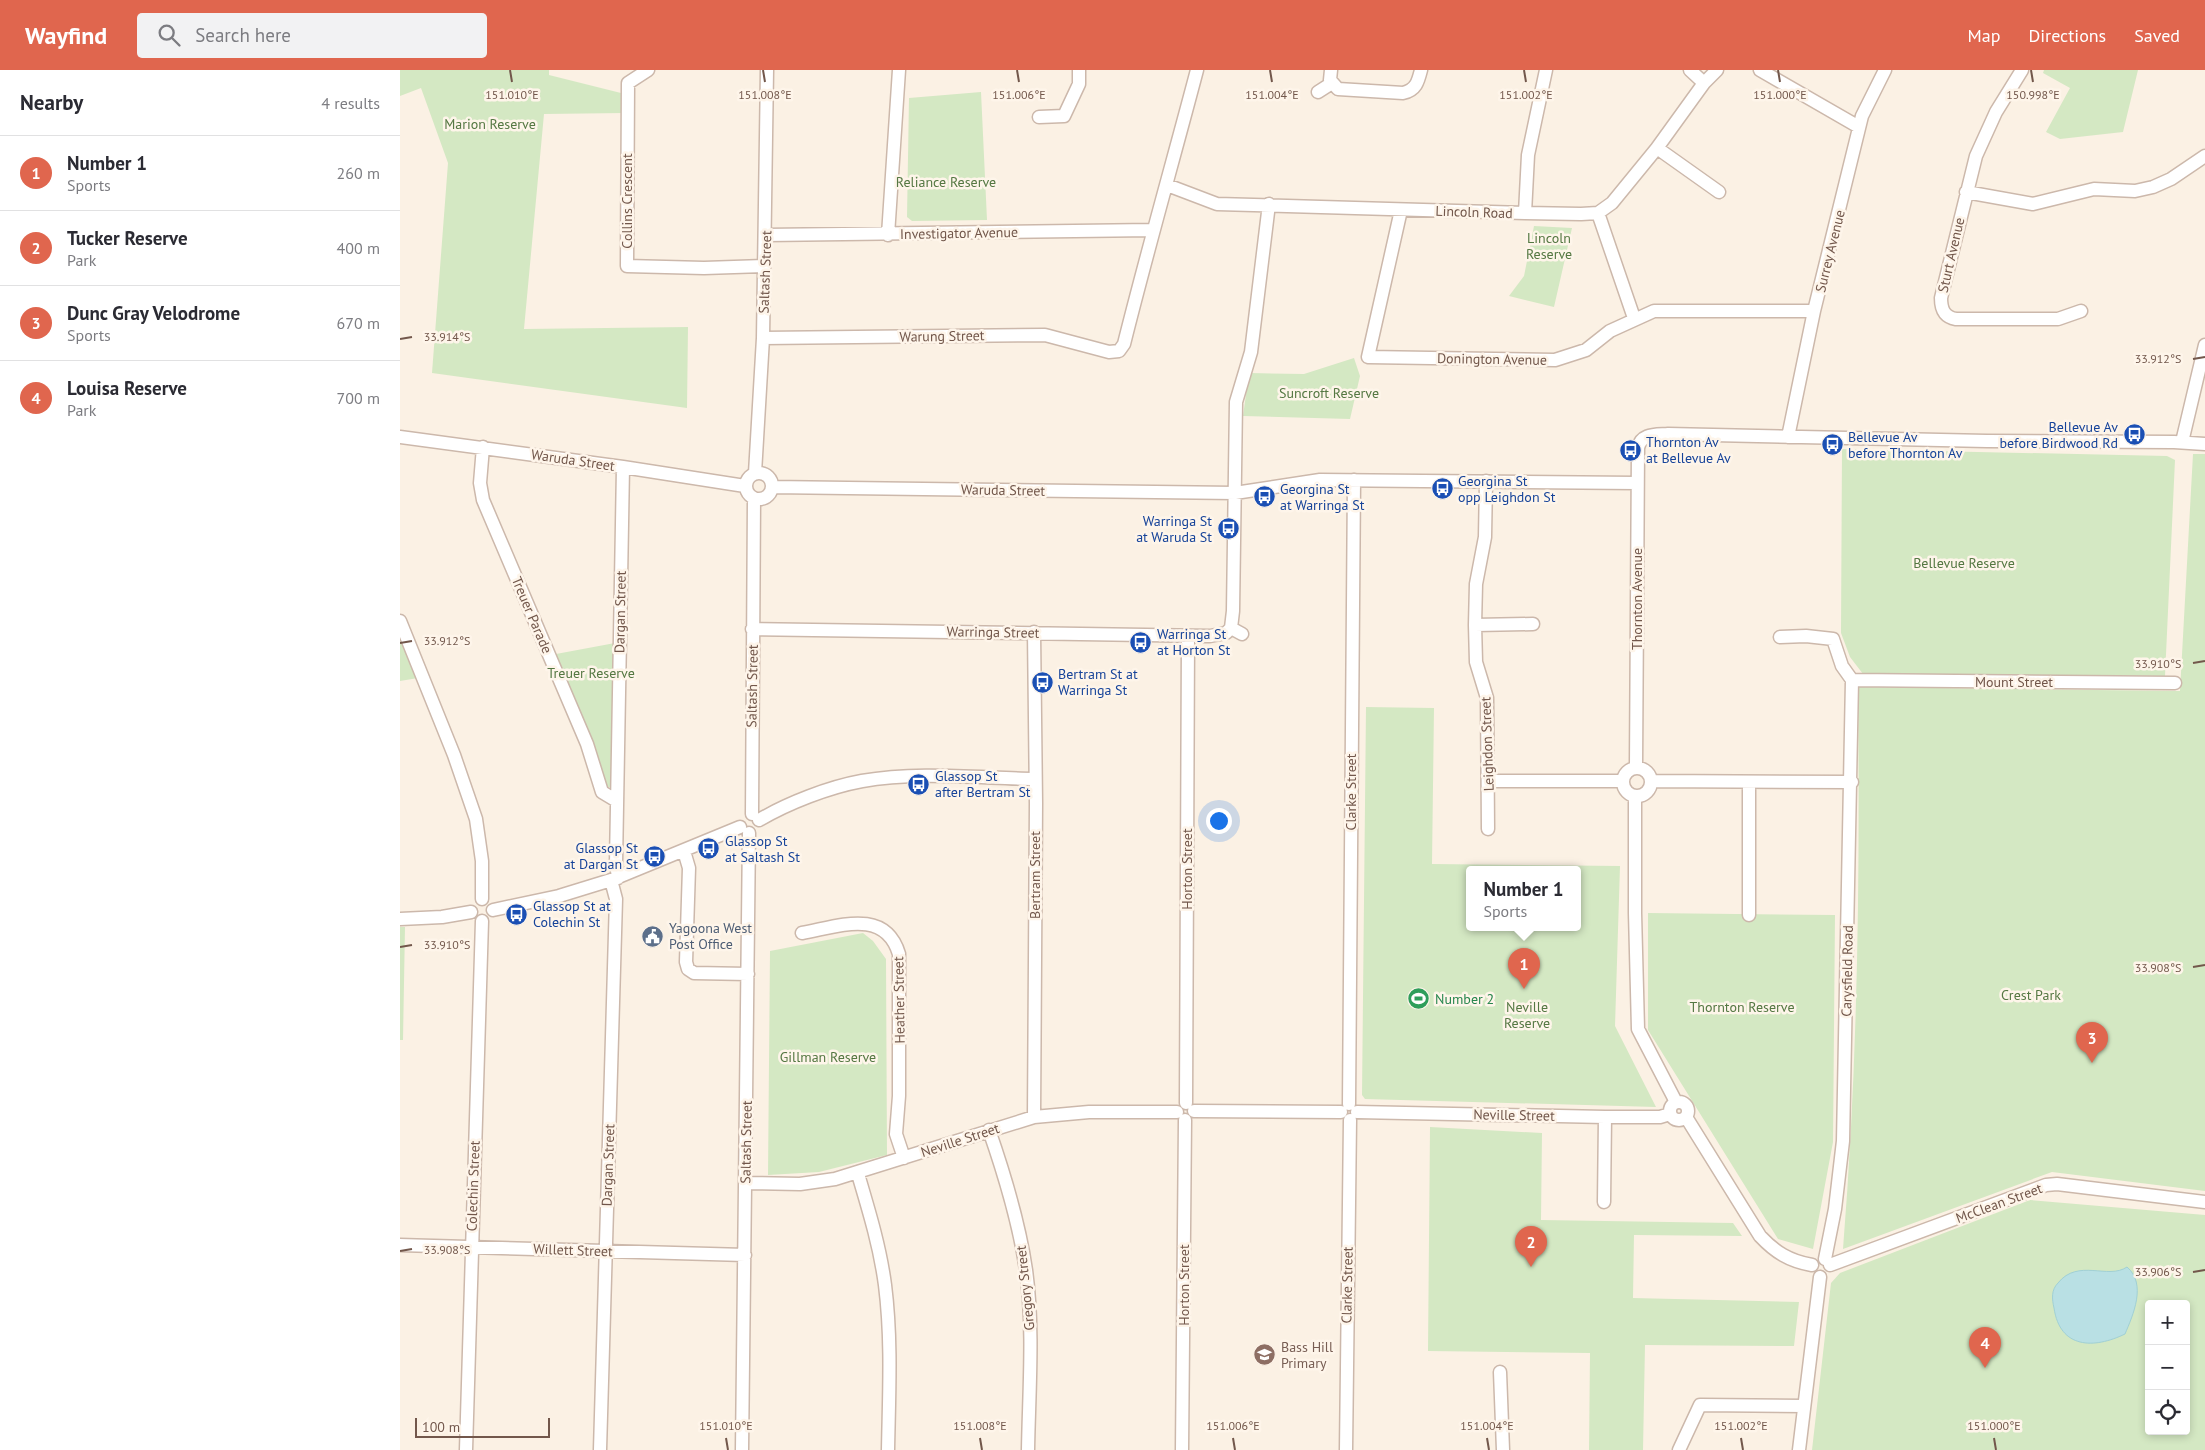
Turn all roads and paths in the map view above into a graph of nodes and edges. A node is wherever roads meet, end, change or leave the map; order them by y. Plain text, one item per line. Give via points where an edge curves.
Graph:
1 (648, 70) edge
2 (767, 70) edge
3 (900, 70) edge
4 (1079, 70) edge
5 (1197, 70) edge
6 (1331, 70) edge
7 (1421, 70) edge
8 (1546, 70) edge
9 (1690, 70) edge
10 (1717, 70) edge
11 (1760, 70) edge
12 (1885, 70) edge
13 (2022, 70) edge
14 (1332, 83) junction
15 (1704, 83) junction
16 (1318, 92) dead end
17 (1039, 117) dead end
18 (1859, 128) junction
19 (1657, 148) junction
20 (2205, 156) edge
21 (1167, 185) junction
22 (1719, 192) dead end
23 (1966, 192) junction
24 (1269, 204) junction
25 (1401, 210) junction
26 (1525, 213) junction
27 (1598, 213) junction
28 (1152, 230) junction
29 (888, 234) junction
30 (766, 235) junction
31 (764, 266) junction
32 (1814, 311) junction
33 (2081, 311) dead end
34 (1634, 318) junction
35 (763, 338) junction
36 (2205, 345) edge
37 (400, 437) edge
38 (1788, 437) junction
39 (2182, 442) junction
40 (2205, 444) edge
41 (483, 447) junction
42 (622, 467) junction
43 (755, 473) junction
44 (1354, 480) junction
45 (1486, 481) junction
46 (1637, 483) junction
47 (745, 486) junction
48 (772, 487) junction
49 (1235, 493) junction
50 (754, 498) junction
51 (400, 621) edge
52 (1533, 624) dead end
53 (1475, 625) junction
54 (752, 629) junction
55 (1034, 632) junction
56 (1188, 636) junction
57 (1780, 637) dead end
58 (1852, 680) junction
59 (2176, 683) dead end
60 (1636, 767) junction
61 (1035, 779) junction
62 (1489, 781) junction
63 (1622, 781) junction
64 (1651, 782) junction
65 (1749, 782) junction
66 (1852, 782) junction
67 (1635, 796) junction
68 (618, 800) junction
69 (755, 817) junction
70 (1488, 829) dead end
71 (745, 830) junction
72 (684, 851) junction
73 (615, 879) junction
74 (482, 899) junction
75 (493, 910) junction
76 (471, 912) junction
77 (1748, 915) dead end
78 (400, 918) edge
79 (482, 921) junction
80 (802, 934) dead end
81 (748, 974) junction
82 (1676, 1102) junction
83 (1185, 1111) junction
84 (1349, 1112) junction
85 (1670, 1114) junction
86 (1034, 1117) junction
87 (1605, 1117) junction
88 (1686, 1117) junction
89 (989, 1130) junction
90 (904, 1158) junction
91 (858, 1174) junction
92 (746, 1183) junction
93 (1604, 1202) dead end
94 (2205, 1202) edge
95 (400, 1245) edge
96 (471, 1247) junction
97 (606, 1251) junction
98 (745, 1255) junction
99 (1827, 1262) junction
100 (1812, 1265) junction
101 (1820, 1277) junction
102 (1500, 1372) dead end
103 (1803, 1406) junction
104 (466, 1450) edge
105 (600, 1450) edge
106 (742, 1450) edge
107 (888, 1450) edge
108 (1028, 1450) edge
109 (1182, 1450) edge
110 (1346, 1450) edge
111 (1503, 1450) edge
112 (1678, 1450) edge
113 (1799, 1450) edge

1 - 31 street, Collins Crescent via 628,83 627,266
2 - 30 street, Saltash Street
3 - 29 street
4 - 17 street via 1079,84 1064,116
5 - 21 street, Warung Street
6 - 14 street
7 - 14 street via 1417,92 1344,90
8 - 26 street via 1528,155
9 - 15 street
10 - 15 street
11 - 18 street
12 - 18 street, Surrey Avenue via 1865,106
13 - 23 street, Sturt Avenue via 1984,138
14 - 16 street
15 - 19 street
18 - 32 street, Surrey Avenue
19 - 22 street
19 - 27 street via 1612,203
20 - 23 street via 2171,179 2135,191 2094,189 2033,204
21 - 24 street, Lincoln Road via 1217,204
21 - 28 street, Warung Street
23 - 33 street, Sturt Avenue via 1941,298 1944,313 1956,319 2049,320
24 - 25 street, Lincoln Road
24 - 49 street, Warringa Street via 1251,352 1236,402
25 - 26 street, Lincoln Road
25 - 34 street, Donington Avenue via 1368,357 1555,360 1586,350
26 - 27 street, Lincoln Road
27 - 34 street
28 - 29 street, Investigator Avenue
28 - 35 street, Warung Street via 1122,355 1044,335
29 - 30 street, Investigator Avenue
30 - 31 street, Saltash Street
31 - 35 street, Saltash Street
32 - 34 street, Donington Avenue via 1654,311
32 - 38 street, Surrey Avenue
35 - 43 street, Saltash Street
36 - 39 street
37 - 41 street, Waruda Street
38 - 39 street
38 - 46 street, Thornton Avenue via 1648,436 1638,444
39 - 40 street
41 - 42 street, Waruda Street
41 - 68 street, Treuer Parade via 480,482 483,500 587,744 602,792
42 - 47 street, Waruda Street
42 - 68 street, Dargan Street
43 - 47 street
43 - 48 street via 767,476
44 - 45 street, Waruda Street
44 - 49 street, Waruda Street via 1320,480
44 - 84 street, Clarke Street
45 - 46 street, Waruda Street
45 - 53 street, Leighdon Street via 1485,537 1476,584
46 - 60 street, Thornton Avenue
47 - 50 street
48 - 49 street, Waruda Street
48 - 50 street via 766,497
49 - 56 street, Warringa Street via 1233,616 1237,631
50 - 54 street, Saltash Street
51 - 74 street via 476,818 482,861
52 - 53 street
53 - 62 street, Leighdon Street via 1476,662 1487,698
54 - 55 street, Warringa Street
54 - 69 street, Saltash Street
55 - 56 street, Warringa Street
55 - 61 street, Bertram Street
56 - 83 street, Horton Street
57 - 58 street via 1833,639 1842,666
58 - 59 street, Mount Street
58 - 66 street, Carysfield Road
60 - 63 street via 1625,773
60 - 64 street via 1645,770
61 - 69 street via 896,777 861,781
61 - 86 street, Bertram Street
62 - 63 street
62 - 70 street, Leighdon Street
63 - 67 street via 1624,789
64 - 65 street
64 - 67 street via 1644,794
65 - 66 street
65 - 77 street
66 - 99 street, Carysfield Road via 1843,1141
67 - 82 street via 1638,1029
68 - 73 street, Dargan Street
69 - 71 street via 758,829
71 - 72 street
71 - 81 street, Saltash Street
72 - 73 street
72 - 81 street via 689,868 688,969 694,973
73 - 75 street via 560,896
73 - 97 street, Dargan Street
74 - 75 street via 489,902
74 - 76 street via 473,903
75 - 79 street via 490,918
76 - 78 street via 442,917
76 - 79 street via 474,919
79 - 96 street, Colechin Street
80 - 90 street, Heather Street via 858,923 872,924 890,935 896,943 899,954 896,1134
81 - 92 street, Saltash Street
82 - 85 street
82 - 88 street via 1687,1106 1689,1112
83 - 84 street, Neville Street
83 - 86 street, Neville Street
83 - 109 street, Horton Street
84 - 87 street, Neville Street
84 - 110 street, Clarke Street
85 - 87 street, Neville Street via 1660,1117
85 - 88 street via 1678,1120
86 - 89 street, Neville Street
87 - 93 street
88 - 100 street via 1760,1236 1776,1252
89 - 90 street, Neville Street
89 - 108 street, Gregory Street via 1016,1218 1026,1271 1030,1321
90 - 91 street, Neville Street
91 - 92 street, Neville Street via 800,1184
91 - 107 street via 877,1240 885,1285 889,1326
92 - 98 street, Saltash Street
94 - 99 street, McClean Street via 2046,1185
95 - 96 street, Willett Street
96 - 97 street, Willett Street
96 - 104 street, Colechin Street
97 - 98 street, Willett Street
97 - 105 street, Dargan Street
98 - 106 street, Saltash Street
99 - 100 street via 1817,1259
99 - 101 street via 1828,1274
100 - 101 street via 1814,1274
101 - 103 street
102 - 111 street
103 - 112 street via 1700,1405
103 - 113 street

